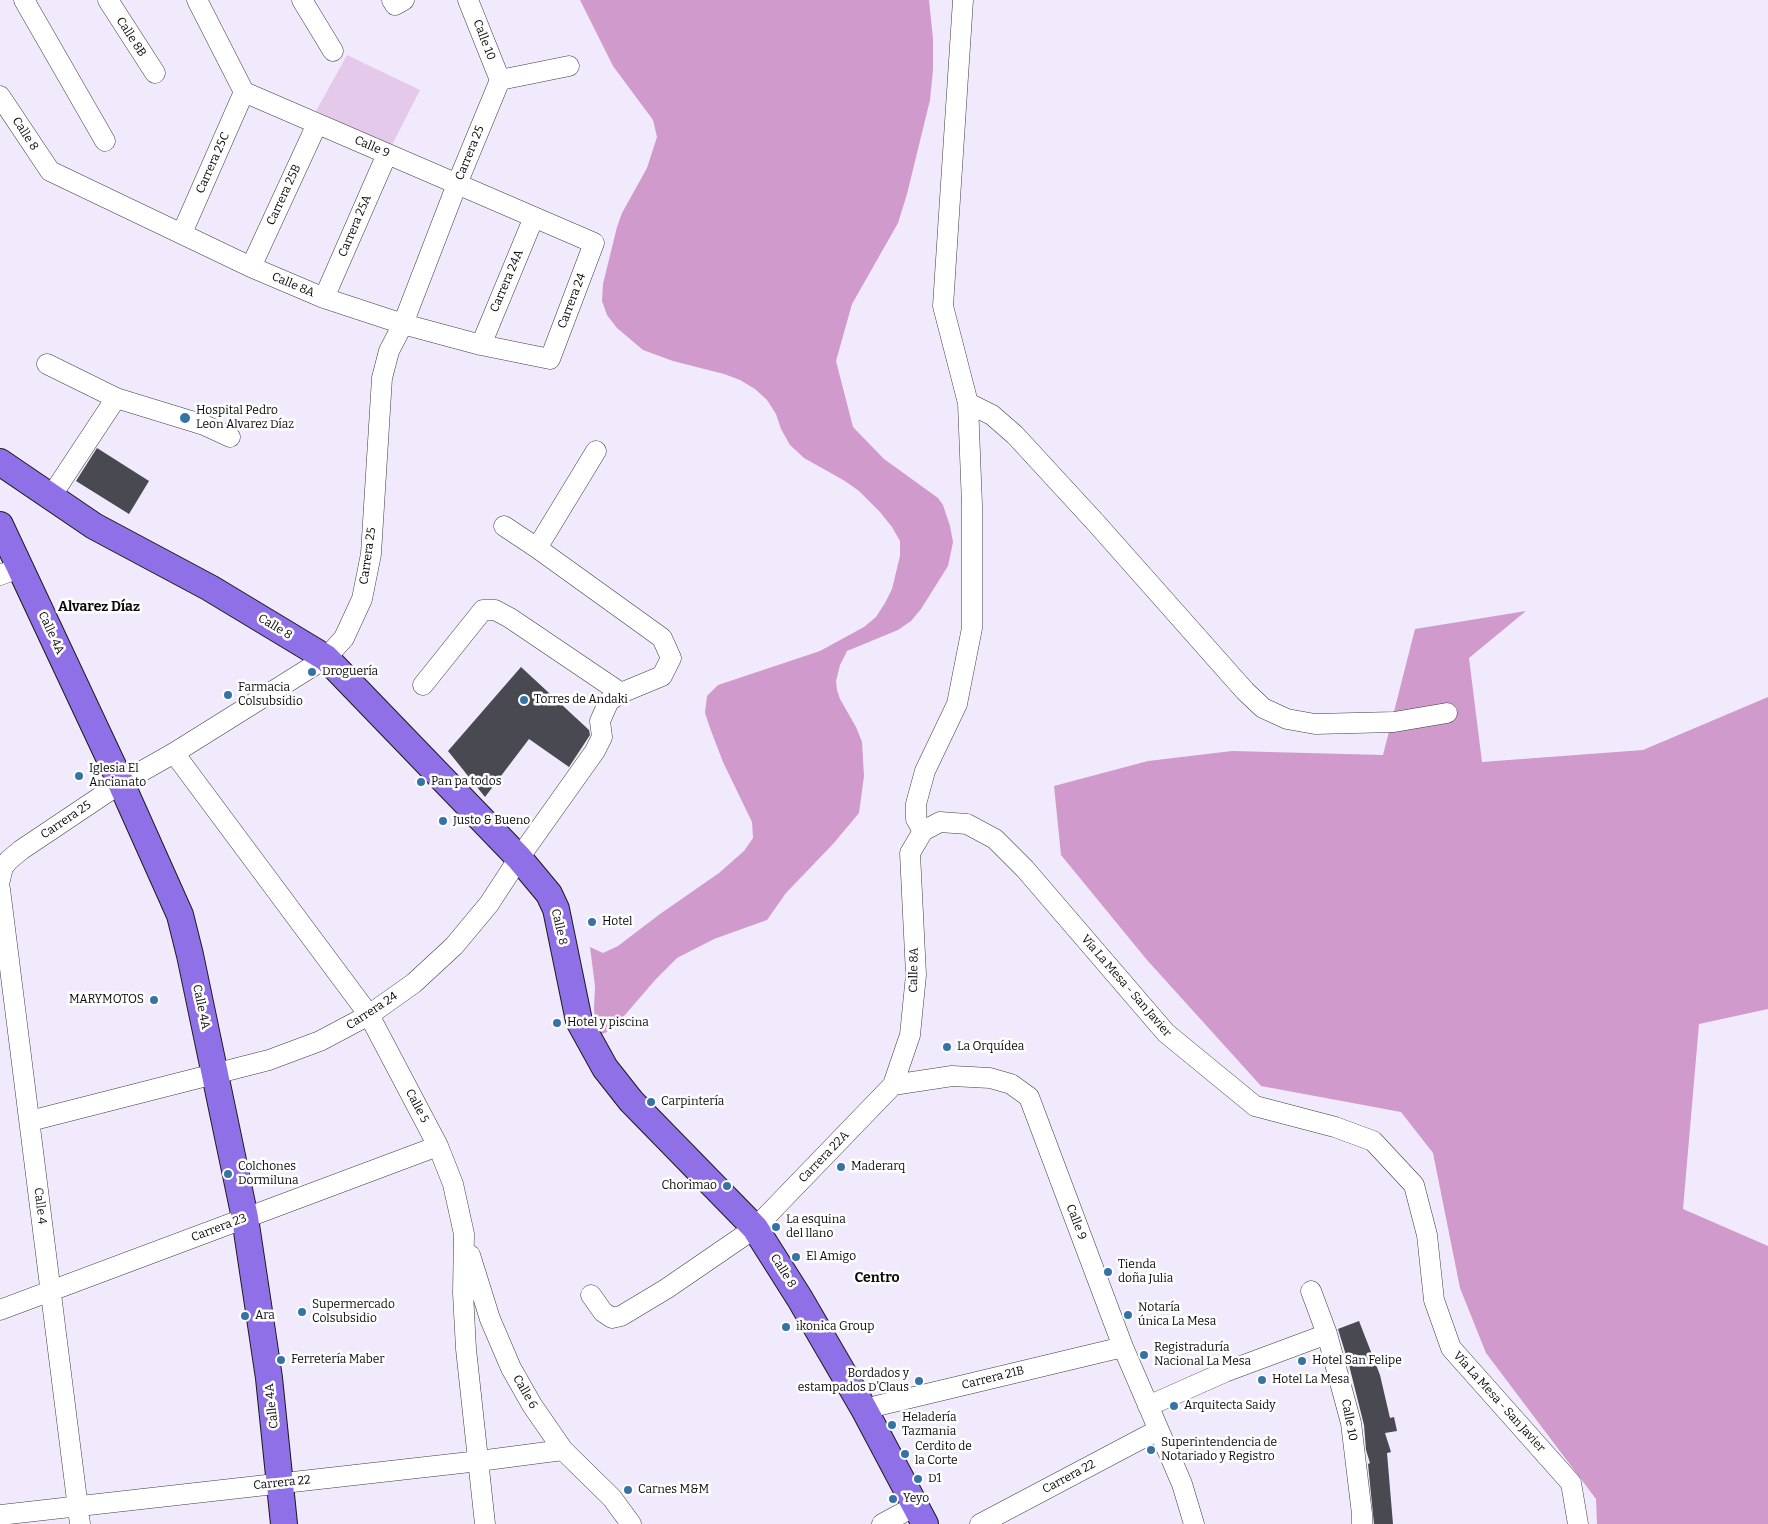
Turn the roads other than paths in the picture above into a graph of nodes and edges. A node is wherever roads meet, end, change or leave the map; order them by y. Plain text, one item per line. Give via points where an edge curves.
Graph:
1 (24, 0) edge
2 (108, 0) edge
3 (197, 0) edge
4 (302, 0) edge
5 (468, 0) edge
6 (963, 0) edge
7 (333, 51) dead end
8 (569, 66) dead end
9 (155, 73) dead end
10 (500, 80) junction
11 (244, 92) junction
12 (0, 96) edge
13 (317, 124) junction
14 (105, 141) dead end
15 (386, 154) junction
16 (50, 171) joint
17 (457, 184) junction
18 (534, 217) junction
19 (182, 234) junction
20 (594, 243) joint
21 (251, 267) junction
22 (324, 298) junction
23 (403, 324) junction
24 (481, 345) junction
25 (550, 359) joint
26 (48, 364) dead end
27 (116, 398) junction
28 (968, 403) junction
29 (230, 437) dead end
30 (596, 451) dead end
31 (0, 462) edge
32 (50, 498) junction
33 (0, 525) edge
34 (504, 526) dead end
35 (537, 548) junction
36 (10, 572) edge
37 (326, 658) junction
38 (423, 685) dead end
39 (621, 693) junction
40 (1447, 713) dead end
41 (174, 753) junction
42 (121, 783) junction
43 (923, 831) junction
44 (519, 858) junction
45 (1, 886) edge
46 (369, 1015) junction
47 (215, 1073) junction
48 (893, 1085) junction
49 (30, 1121) junction
50 (438, 1146) junction
51 (245, 1218) junction
52 (755, 1228) junction
53 (464, 1234) junction
54 (51, 1291) junction
55 (1311, 1291) dead end
56 (591, 1295) dead end
57 (0, 1310) edge
58 (1328, 1334) junction
59 (1123, 1346) junction
60 (1148, 1406) junction
61 (864, 1409) junction
62 (1158, 1430) junction
63 (563, 1450) junction
64 (479, 1461) junction
65 (280, 1483) junction
66 (0, 1514) edge
67 (79, 1515) edge
68 (920, 1515) edge
69 (284, 1524) edge
70 (485, 1524) edge
71 (631, 1524) edge
72 (882, 1524) edge
73 (980, 1524) edge
74 (1194, 1524) edge
75 (1362, 1524) edge
76 (1578, 1524) edge

1 - 14 street
2 - 9 street, Calle 8B
3 - 11 street
4 - 7 street
5 - 10 street, Calle 10
6 - 28 street via 942,306
8 - 10 street
10 - 17 street, Carrera 25
11 - 13 street, Calle 9
11 - 19 street, Carrera 25C
12 - 16 street, Calle 8
13 - 15 street, Calle 9
13 - 21 street, Carrera 25B
15 - 17 street, Calle 9
15 - 22 street, Carrera 25A
16 - 19 street, Calle 8A
17 - 18 street, Calle 9
17 - 23 street, Carrera 25
18 - 20 street, Calle 9
18 - 24 street, Carrera 24A
19 - 21 street, Calle 8A
20 - 25 street, Carrera 24
21 - 22 street, Calle 8A
22 - 23 street, Calle 8A
23 - 24 street, Calle 8A
23 - 37 street, Carrera 25 via 389,351 382,378 370,554 362,599 344,638
24 - 25 street, Calle 8A
26 - 27 street
27 - 29 street via 204,425
27 - 32 street
28 - 40 street via 992,415 1015,435 1263,708 1287,719 1315,724 1394,722
28 - 43 street via 972,628 957,704 925,771 916,804 916,819
30 - 35 street
31 - 32 main road, Calle 8
32 - 37 main road, Calle 8
33 - 36 main road, Calle 4A
34 - 35 street
35 - 39 street via 662,638 671,658 662,676
36 - 42 main road, Calle 4A via 38,604
37 - 41 street, Carrera 25
37 - 44 main road, Calle 8
38 - 39 street via 483,610 496,610
39 - 44 street, Carrera 24 via 609,701 600,720 602,737 594,751
41 - 42 street, Carrera 25
41 - 46 street, Calle 5
42 - 45 street, Carrera 25 via 9,860
42 - 47 main road, Calle 4A via 180,915
43 - 48 street, Calle 8A via 910,853 916,975 910,1035
43 - 76 street, Vía La Mesa - San Javier via 940,822 967,824 995,839 1025,869 1166,1033 1232,1088 1255,1106 1334,1127 1372,1141 1414,1185 1428,1235 1434,1300 1451,1348 1572,1483
44 - 46 street, Carrera 24 via 490,904 454,946 414,983
44 - 52 main road, Calle 8 via 549,894 556,909 579,1021 605,1068 631,1101
45 - 49 street, Calle 4
46 - 47 street, Carrera 24 via 295,1051
46 - 50 street, Calle 5
47 - 49 street, Carrera 24
47 - 51 main road, Calle 4A
48 - 52 street, Carrera 22A
48 - 59 street, Calle 9 via 952,1076 990,1078 1011,1084 1029,1097
49 - 54 street, Calle 4
50 - 51 street, Carrera 23
50 - 53 street, Calle 5 via 453,1184
51 - 54 street, Carrera 23
51 - 65 main road, Calle 4A via 269,1378
52 - 56 street, Carrera 22A via 621,1316 612,1318 603,1312
52 - 61 main road, Calle 8
53 - 63 street, Calle 6 via 502,1349 532,1405
53 - 64 street, Calle 5 via 466,1349
54 - 57 street, Carrera 23
54 - 67 street, Calle 4
55 - 58 street, Calle 10
58 - 60 street via 1225,1372
58 - 75 street, Calle 10 via 1351,1423
59 - 60 street, Calle 9
59 - 61 street, Carrera 21B
60 - 62 street, Calle 9
61 - 68 main road, Calle 8
62 - 73 street, Carrera 22
62 - 74 street, Calle 9 via 1182,1484
63 - 64 street, Carrera 22
63 - 71 street, Calle 6 via 612,1498
64 - 65 street, Carrera 22
64 - 70 street, Calle 5
65 - 67 street, Carrera 22
65 - 69 main road, Calle 4A
66 - 67 street, Carrera 22
68 - 72 street

